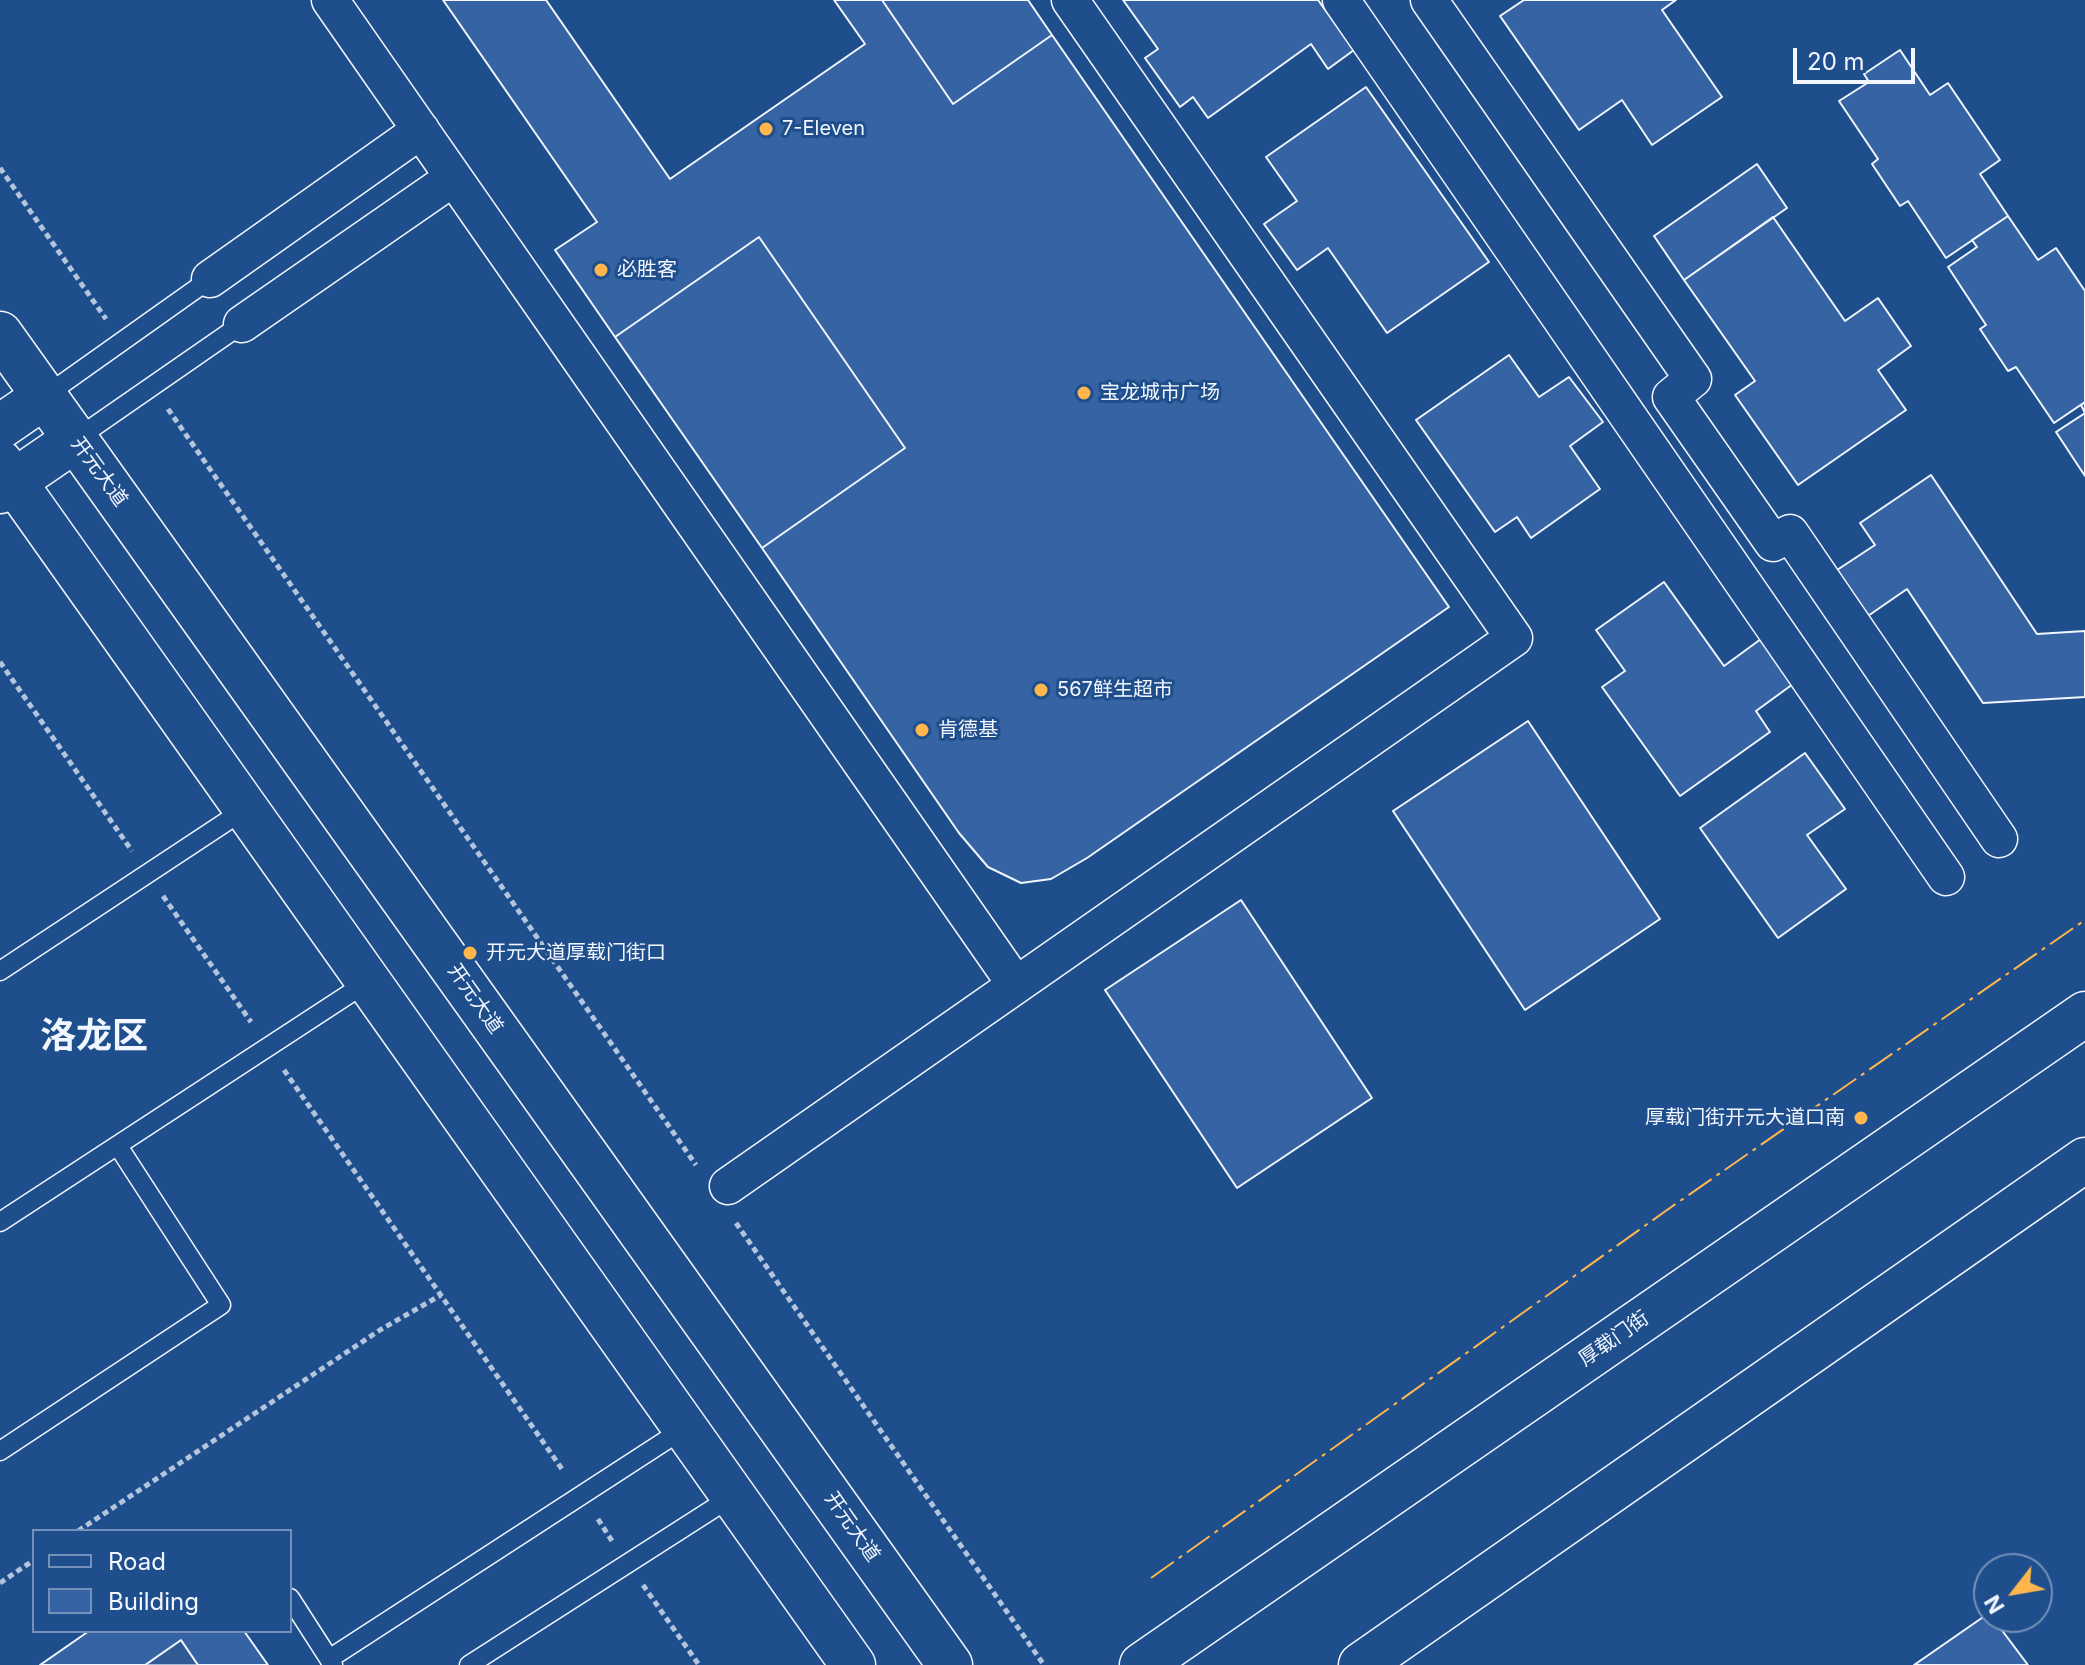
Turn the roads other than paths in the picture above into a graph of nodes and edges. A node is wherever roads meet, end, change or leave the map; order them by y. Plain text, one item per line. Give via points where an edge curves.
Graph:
1 (330, 0) edge
2 (1070, 0) edge
3 (1341, 0) edge
4 (1429, 0) edge
5 (421, 130) junction
6 (453, 178) junction
7 (210, 279) joint
8 (242, 324) joint
9 (0, 334) edge
10 (45, 396) junction
11 (0, 427) edge
12 (76, 439) junction
13 (5, 478) edge
14 (247, 808) junction
15 (1999, 839) dead end
16 (1946, 877) dead end
17 (0, 971) edge
18 (369, 981) junction
19 (1016, 985) junction
20 (2085, 1014) edge
21 (118, 1146) junction
22 (2085, 1160) edge
23 (720, 1191) road end
24 (0, 1222) edge
25 (685, 1428) junction
26 (0, 1451) edge
27 (733, 1496) junction
28 (292, 1601) edge
29 (331, 1662) edge
30 (469, 1665) edge
31 (853, 1665) edge
32 (950, 1665) edge
33 (1142, 1665) edge
34 (1361, 1665) edge

1 - 5 street
2 - 19 street via 1514,638
3 - 16 street
4 - 15 street via 1693,379 1671,397 1773,543 1790,533
5 - 6 street
5 - 7 street
6 - 8 street
6 - 19 street
7 - 10 lane
8 - 12 lane
9 - 10 main road, 开元大道
10 - 11 main road
10 - 12 main road, 开元大道
12 - 13 main road
12 - 32 main road, 开元大道
13 - 14 main road
14 - 17 lane
14 - 18 main road
18 - 21 lane
18 - 25 main road
19 - 23 street
20 - 33 main road, 厚载门街
21 - 24 lane
21 - 26 lane via 221,1305
22 - 34 main road
25 - 27 main road
25 - 29 lane
27 - 30 lane
27 - 31 main road
28 - 29 lane

